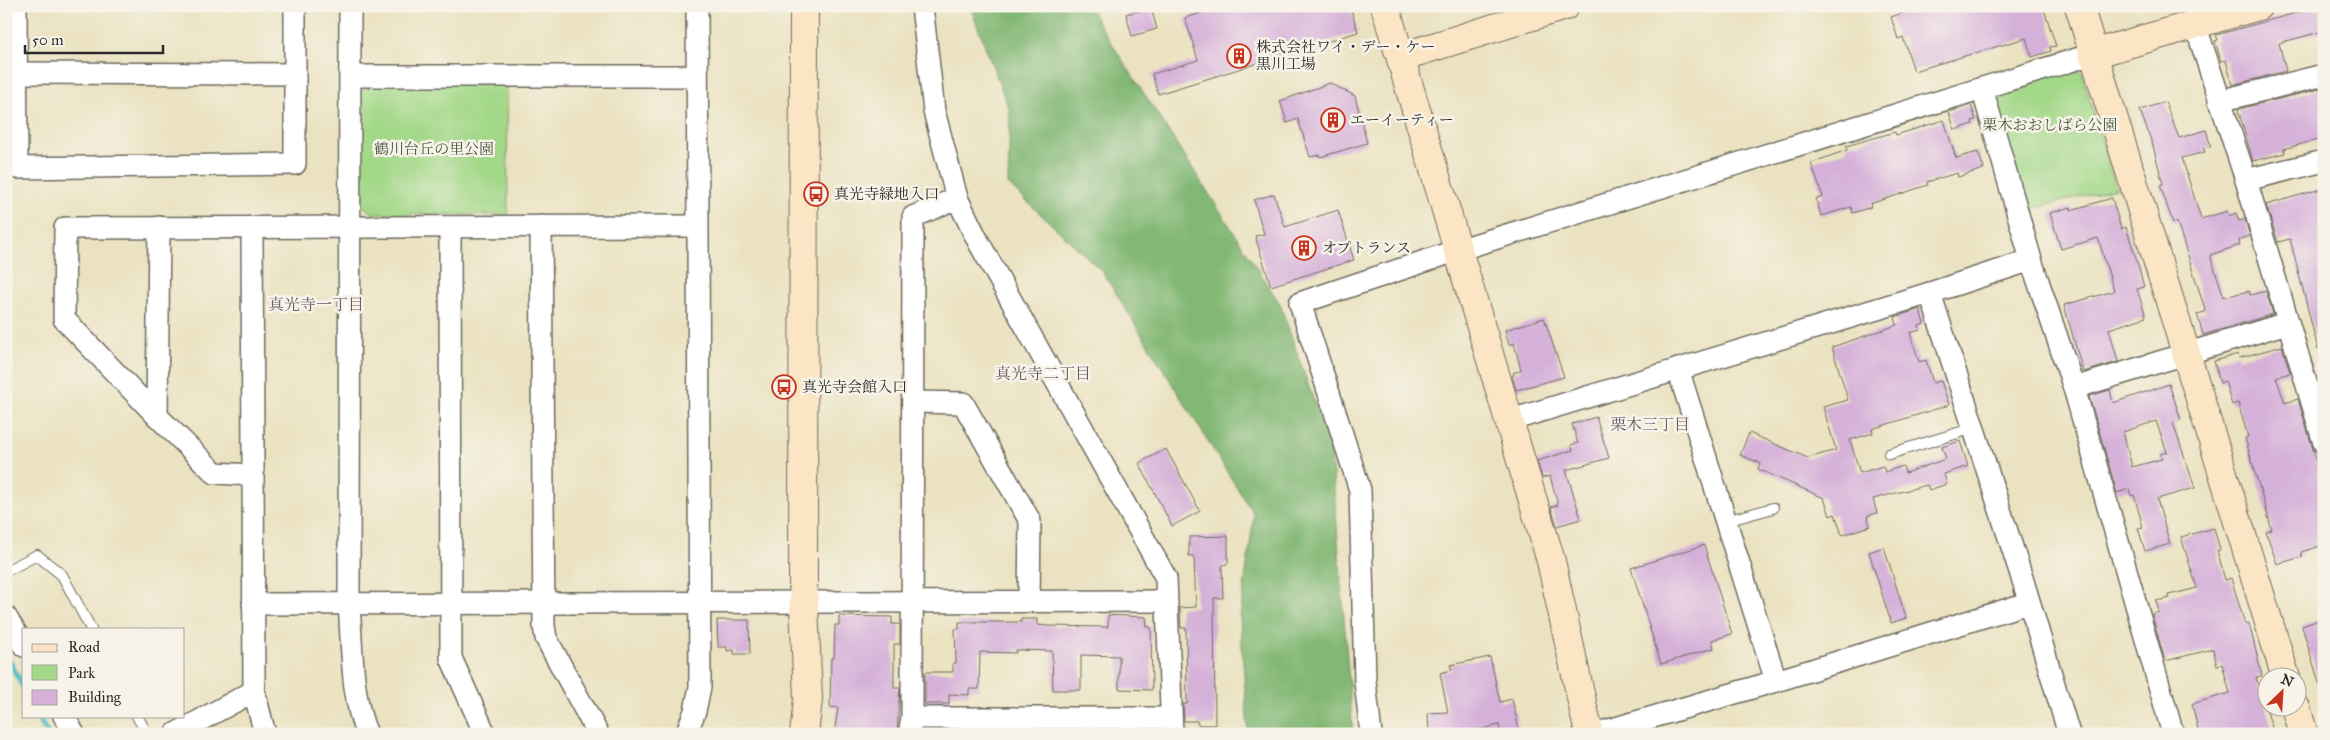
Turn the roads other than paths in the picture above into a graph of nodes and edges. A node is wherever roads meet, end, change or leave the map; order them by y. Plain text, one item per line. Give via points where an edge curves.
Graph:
1 (16, 6) edge
2 (295, 6) edge
3 (350, 6) edge
4 (697, 6) edge
5 (804, 6) edge
6 (922, 6) edge
7 (1385, 6) edge
8 (1565, 6) edge
9 (2079, 6) edge
10 (2258, 6) edge
11 (2195, 24) junction
12 (2093, 54) junction
13 (1401, 57) junction
14 (16, 73) junction
15 (294, 74) junction
16 (2324, 75) edge
17 (350, 76) junction
18 (697, 76) junction
19 (1982, 88) junction
20 (2219, 100) junction
21 (2324, 161) edge
22 (2246, 180) junction
23 (957, 198) junction
24 (541, 226) junction
25 (697, 226) junction
26 (252, 227) junction
27 (350, 227) junction
28 (450, 227) junction
29 (159, 228) junction
30 (1458, 250) junction
31 (2031, 260) junction
32 (1930, 293) junction
33 (2287, 323) junction
34 (2186, 354) junction
35 (1678, 369) junction
36 (2074, 388) junction
37 (914, 402) junction
38 (157, 416) junction
39 (1508, 422) junction
40 (1974, 428) junction
41 (2324, 444) edge
42 (1889, 454) dead end
43 (252, 475) junction
44 (1773, 508) dead end
45 (1726, 521) junction
46 (6, 571) edge
47 (804, 601) junction
48 (1029, 601) junction
49 (1166, 601) junction
50 (700, 602) junction
51 (913, 602) junction
52 (450, 603) junction
53 (544, 603) junction
54 (2028, 603) junction
55 (253, 604) junction
56 (350, 604) junction
57 (6, 617) edge
58 (89, 628) edge
59 (22, 643) edge
60 (2283, 668) edge
61 (1776, 681) junction
62 (254, 692) junction
63 (65, 718) edge
64 (138, 718) edge
65 (2299, 718) edge
66 (910, 726) edge
67 (1171, 726) edge
68 (74, 734) edge
69 (147, 734) edge
70 (175, 734) edge
71 (266, 734) edge
72 (366, 734) edge
73 (486, 734) edge
74 (598, 734) edge
75 (686, 734) edge
76 (804, 734) edge
77 (1371, 734) edge
78 (1589, 734) edge
79 (1595, 734) edge
80 (2069, 734) edge
81 (2173, 734) edge
82 (2304, 734) edge

1 - 14 street
2 - 15 street
3 - 17 street
4 - 18 street
5 - 47 street
6 - 23 street via 934,110
7 - 13 street
8 - 13 street
9 - 12 street
10 - 11 street
11 - 12 street
11 - 20 street
12 - 19 street
12 - 34 street
13 - 30 street
14 - 15 street
14 - 15 street via 17,168 295,164
16 - 20 street
17 - 18 street
17 - 27 street
18 - 25 street
19 - 30 street
19 - 31 street
20 - 22 street
21 - 22 street
22 - 33 street
23 - 37 street via 913,217
23 - 49 street via 1166,578
24 - 25 street
24 - 28 street
24 - 53 street
25 - 50 street
26 - 27 street
26 - 29 street
26 - 43 street
27 - 28 street
27 - 56 street
28 - 52 street
29 - 38 street
29 - 38 street via 65,228 64,319
30 - 39 street
30 - 77 street via 1300,302 1360,490 1365,681
31 - 32 street
31 - 36 street
32 - 35 street
32 - 40 street
33 - 34 street
33 - 41 street
34 - 36 street
34 - 60 street
35 - 39 street
35 - 45 street
36 - 81 street
37 - 48 street via 963,403 1030,521
37 - 51 street
38 - 43 street via 215,473
39 - 78 street via 1551,560
40 - 42 lane
40 - 54 street
43 - 55 street
44 - 45 lane
45 - 61 street
46 - 58 lane via 37,555 62,575
47 - 50 street
47 - 51 street
47 - 76 street via 808,699
48 - 49 street
48 - 51 street
49 - 67 street
50 - 53 street
50 - 75 street via 700,687
51 - 66 street
52 - 53 street
52 - 56 street
52 - 73 street via 451,658
53 - 74 street via 546,638
54 - 61 street
54 - 80 street
55 - 56 street
55 - 62 street
56 - 72 street via 354,671
57 - 59 street
61 - 79 street
62 - 70 street
62 - 71 street
63 - 68 street
64 - 69 lane
65 - 82 street
66 - 67 street

